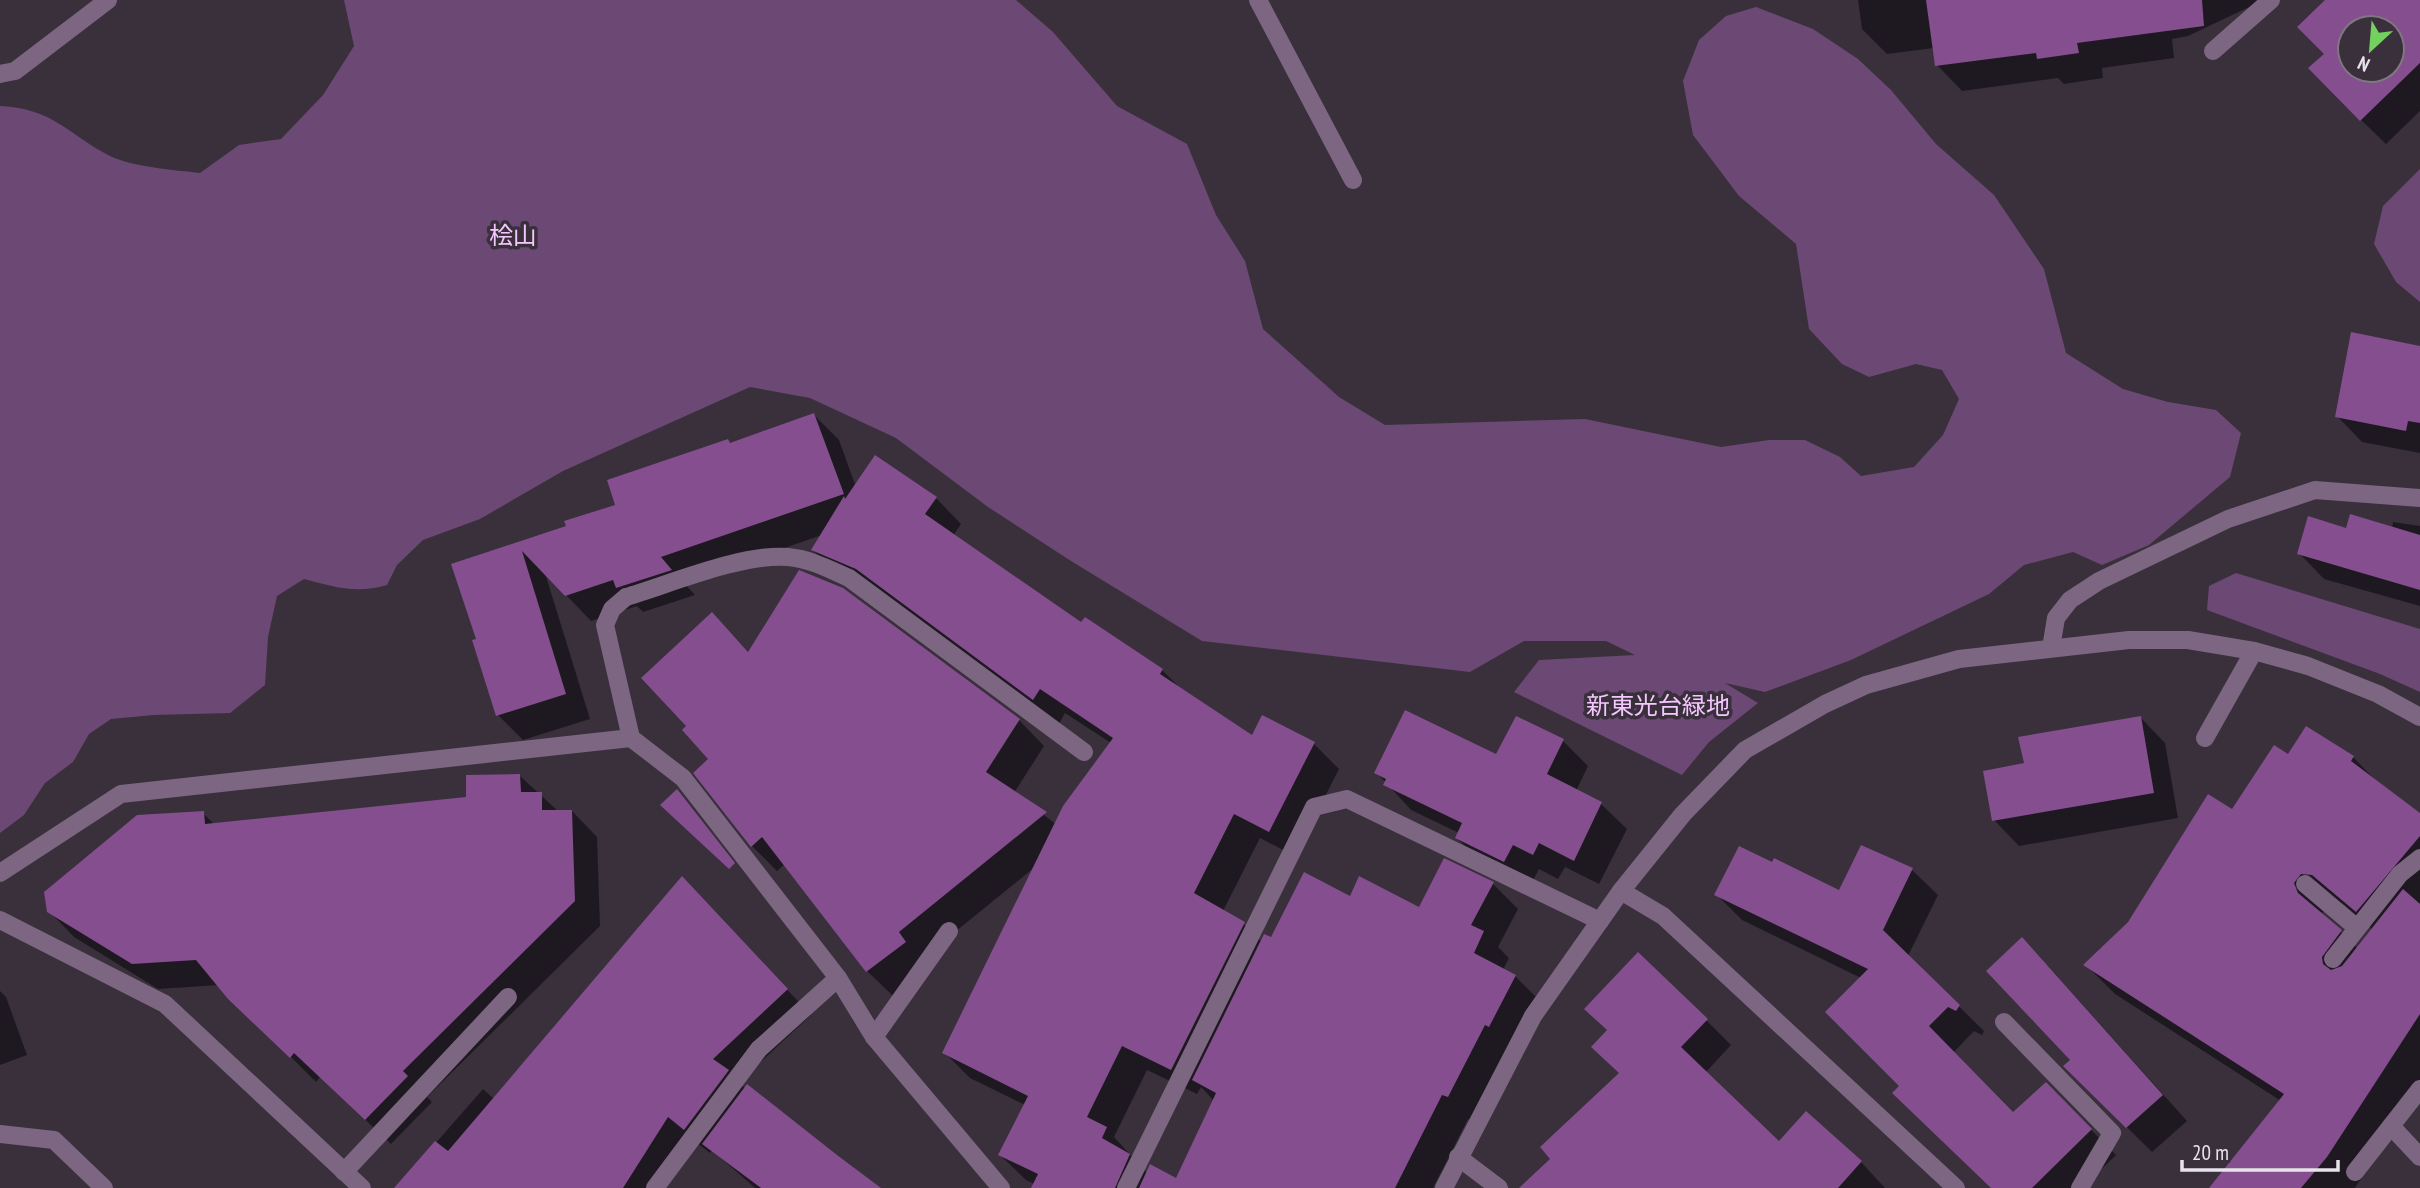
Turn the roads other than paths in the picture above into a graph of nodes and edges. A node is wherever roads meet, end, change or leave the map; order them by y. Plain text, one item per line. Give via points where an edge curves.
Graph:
1 (108, 0) edge
2 (1258, 0) edge
3 (2270, 0) edge
4 (2213, 51) dead end
5 (0, 74) edge
6 (1353, 180) dead end
7 (2420, 498) edge
8 (2051, 648) junction
9 (2254, 651) junction
10 (2420, 717) edge
11 (631, 738) junction
12 (2205, 738) dead end
13 (1084, 752) dead end
14 (2420, 858) edge
15 (0, 873) edge
16 (2305, 884) dead end
17 (1620, 891) junction
18 (0, 920) edge
19 (1600, 921) junction
20 (2357, 928) junction
21 (949, 931) dead end
22 (2333, 958) dead end
23 (838, 978) junction
24 (508, 997) dead end
25 (2004, 1022) dead end
26 (874, 1037) junction
27 (2420, 1089) edge
28 (2391, 1126) junction
29 (0, 1134) edge
30 (1458, 1157) junction
31 (2420, 1157) edge
32 (344, 1172) junction
33 (2356, 1172) dead end
34 (104, 1188) edge
35 (362, 1188) edge
36 (655, 1188) edge
37 (1001, 1188) edge
38 (1126, 1188) edge
39 (1444, 1188) edge
40 (1499, 1188) edge
41 (1956, 1188) edge
42 (2080, 1188) edge

1 - 5 street via 15,71
2 - 6 street
3 - 4 street
7 - 8 street via 2315,490 2228,519 2099,581 2070,600 2056,618
8 - 9 street via 2188,639
8 - 17 street via 1959,659 1866,685 1825,704 1745,750 1683,814
9 - 10 street via 2308,666 2378,694
9 - 12 street
11 - 13 street via 605,625 612,609 626,597 745,562 788,557 820,564 849,578
11 - 15 street via 121,794
11 - 23 street via 683,778
14 - 20 street via 2400,874
16 - 20 street
17 - 19 street
17 - 41 street via 1662,916
18 - 32 street via 165,1004
19 - 30 street via 1533,1016
19 - 38 street via 1347,799 1314,807
20 - 22 street
21 - 26 street
23 - 26 street
23 - 36 street via 759,1049
24 - 32 street
25 - 42 street via 2112,1133
26 - 37 street
27 - 28 street
28 - 31 street
28 - 33 street
29 - 34 street via 54,1140
30 - 39 street
30 - 40 street
32 - 35 street

